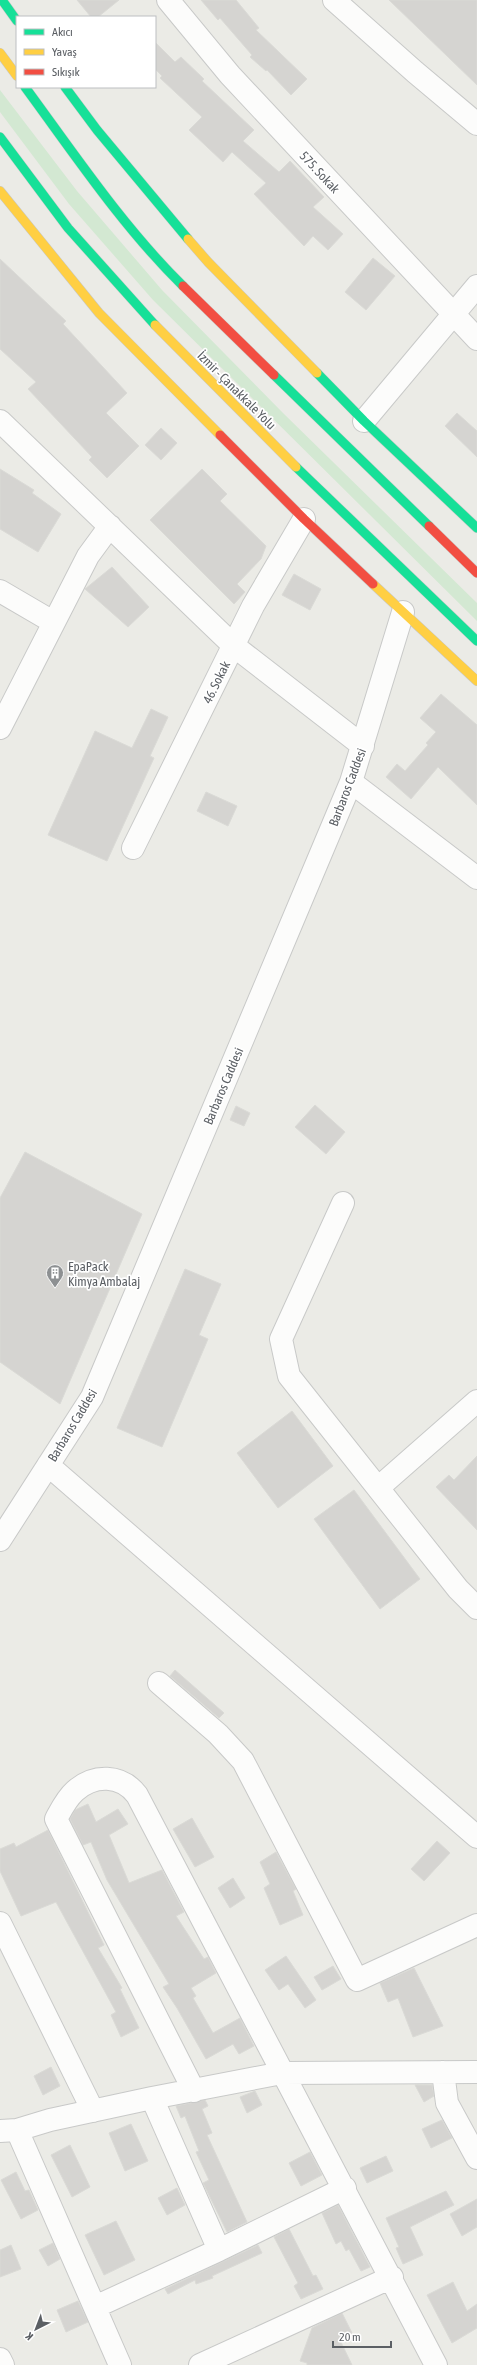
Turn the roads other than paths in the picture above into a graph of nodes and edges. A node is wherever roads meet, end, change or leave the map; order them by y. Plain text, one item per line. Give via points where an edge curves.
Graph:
1 (2, 0) edge
2 (168, 0) edge
3 (334, 0) edge
4 (16, 20) edge
5 (0, 53) edge
6 (16, 75) edge
7 (26, 88) edge
8 (66, 88) edge
9 (477, 124) edge
10 (0, 138) edge
11 (0, 191) edge
12 (477, 286) edge
13 (452, 314) junction
14 (477, 339) edge
15 (0, 421) edge
16 (364, 421) junction
17 (304, 519) junction
18 (110, 526) junction
19 (477, 528) edge
20 (477, 574) edge
21 (0, 591) edge
22 (403, 612) junction
23 (53, 622) junction
24 (477, 641) edge
25 (234, 646) junction
26 (477, 681) edge
27 (0, 728) edge
28 (362, 746) junction
29 (351, 782) junction
30 (133, 848) dead end
31 (477, 878) edge
32 (343, 1203) dead end
33 (477, 1401) edge
34 (48, 1465) junction
35 (378, 1488) junction
36 (0, 1540) edge
37 (477, 1608) edge
38 (159, 1683) dead end
39 (477, 1837) edge
40 (0, 1923) edge
41 (477, 1925) edge
42 (443, 2072) junction
43 (477, 2072) edge
44 (282, 2073) junction
45 (194, 2091) junction
46 (152, 2098) junction
47 (92, 2112) junction
48 (8, 2130) edge
49 (477, 2158) edge
50 (345, 2188) junction
51 (219, 2250) junction
52 (392, 2277) junction
53 (95, 2307) junction
54 (0, 2359) edge
55 (3, 2365) edge
56 (120, 2365) edge
57 (200, 2365) edge
58 (436, 2365) edge

1 - 4 main road
2 - 13 street, 575. Sokak via 230,75
3 - 9 street
5 - 6 main road
7 - 20 main road via 156,259
8 - 16 main road via 97,130 208,262
10 - 24 main road, İzmir - Çanakkale Yolu via 76,239 139,309 223,396
11 - 17 main road via 99,313
12 - 13 street
13 - 14 street, 575. Sokak
13 - 16 street
15 - 18 street
16 - 19 main road
17 - 22 main road
17 - 25 street, 46. Sokak
18 - 23 street via 88,556
18 - 25 street
21 - 23 street
22 - 26 main road
22 - 28 street, Barbaros Caddesi
23 - 27 street
25 - 28 street
25 - 30 street, 46. Sokak
28 - 29 street, Barbaros Caddesi
29 - 31 street
29 - 34 street, Barbaros Caddesi via 92,1397
32 - 35 street via 281,1339 289,1376
33 - 35 street
34 - 36 street, Barbaros Caddesi
34 - 39 street
35 - 37 street via 458,1589
38 - 41 street via 218,1734 243,1761 357,1980
40 - 47 street
42 - 43 street
42 - 44 street
42 - 49 street via 447,2103
44 - 45 street
44 - 45 street via 137,1795 120,1781 111,1778 92,1781 74,1792 56,1819
44 - 50 street
45 - 46 street
46 - 47 street
46 - 51 street
47 - 48 street
48 - 53 street
50 - 51 street
50 - 52 street
51 - 53 street
52 - 57 street
52 - 58 street
53 - 56 street
54 - 55 street

